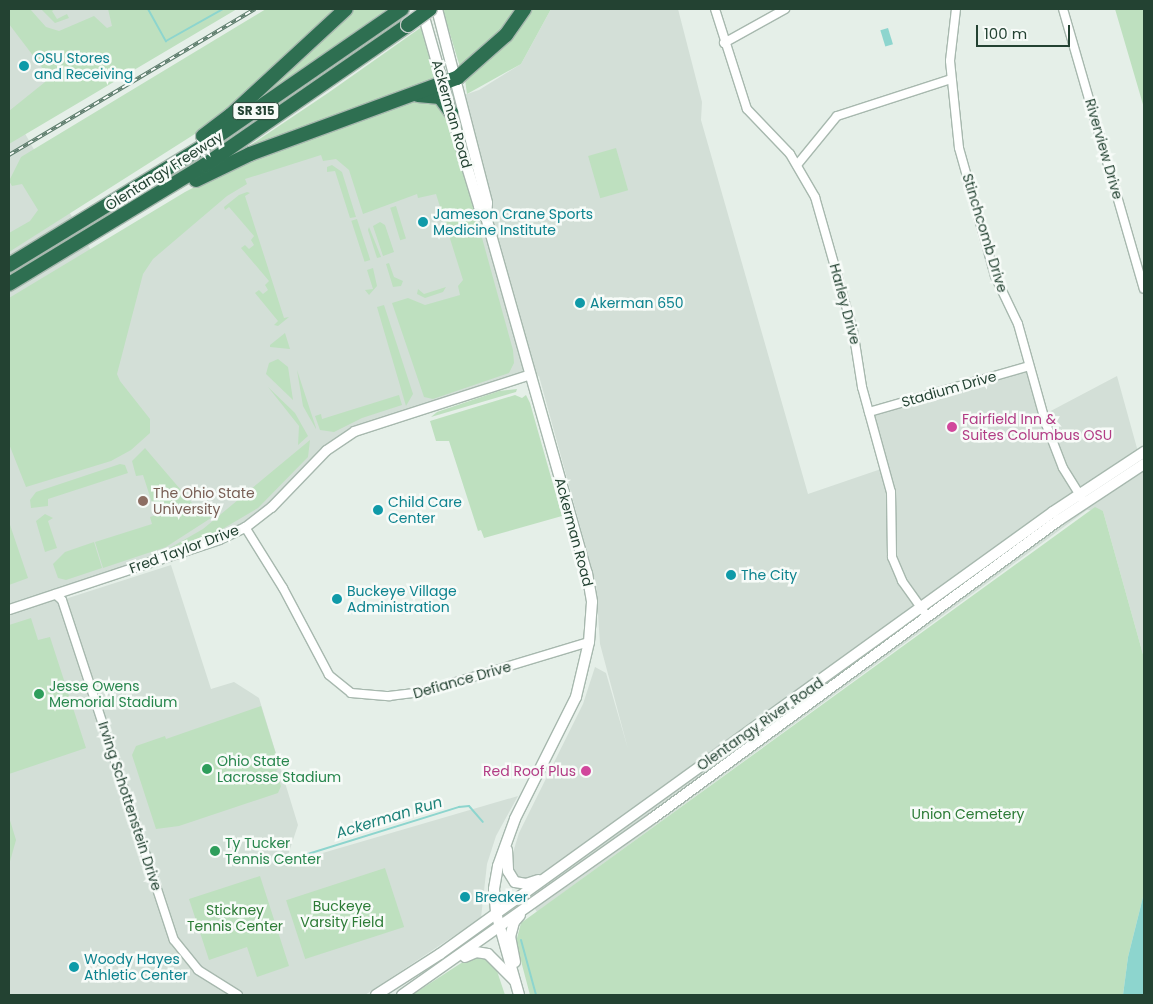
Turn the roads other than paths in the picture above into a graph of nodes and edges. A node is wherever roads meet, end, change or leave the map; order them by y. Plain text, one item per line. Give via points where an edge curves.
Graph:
1 (346, 9) edge
2 (402, 9) edge
3 (422, 9) edge
4 (430, 9) edge
5 (437, 9) edge
6 (524, 9) edge
7 (715, 9) edge
8 (785, 9) edge
9 (956, 9) edge
10 (1063, 9) edge
11 (724, 43) junction
12 (457, 78) junction
13 (951, 79) junction
14 (442, 82) junction
15 (408, 97) junction
16 (451, 112) junction
17 (798, 165) junction
18 (106, 207) junction
19 (486, 217) junction
20 (115, 221) junction
21 (9, 265) edge
22 (9, 284) edge
23 (1144, 289) edge
24 (1030, 366) junction
25 (530, 374) junction
26 (869, 412) junction
27 (1144, 452) edge
28 (1144, 464) edge
29 (1082, 498) junction
30 (244, 527) junction
31 (55, 594) junction
32 (9, 609) edge
33 (924, 611) junction
34 (589, 642) junction
35 (508, 839) junction
36 (550, 874) junction
37 (527, 908) junction
38 (496, 913) junction
39 (499, 927) junction
40 (446, 967) junction
41 (514, 980) junction
42 (238, 995) edge
43 (376, 995) edge
44 (402, 995) edge
45 (520, 995) edge

1 - 18 highway via 231,115
2 - 18 highway, Olentangy Freeway / SR 315 via 294,86
3 - 14 main road, Ackerman Road
4 - 20 highway, Olentangy Freeway / SR 315, bridge via 304,100
5 - 12 main road, Ackerman Road
6 - 12 highway via 506,35
7 - 11 street, Harley Drive
8 - 11 street
9 - 13 street, Stinchcomb Drive via 950,48
10 - 23 street, Riverview Drive
11 - 17 street, Harley Drive via 747,109
12 - 14 highway
12 - 19 main road, Ackerman Road via 487,203
13 - 17 street via 837,116
13 - 24 street, Stinchcomb Drive via 964,163 995,276 1018,324
14 - 15 highway
14 - 16 main road, Ackerman Road
15 - 16 highway via 434,94
15 - 20 highway via 250,154
16 - 19 main road, Ackerman Road via 479,206
17 - 26 street, Harley Drive via 812,187 821,216 853,330
18 - 21 highway, Olentangy Freeway / SR 315
19 - 25 main road, Ackerman Road
20 - 22 highway, Olentangy Freeway / SR 315
24 - 26 street, Stadium Drive
24 - 29 street, Stinchcomb Drive via 1055,451
25 - 30 street, Fred Taylor Drive via 354,431 326,450 271,507
25 - 34 main road, Ackerman Road via 587,573 592,602
26 - 33 street, Harley Drive via 891,492 892,557 902,581
27 - 29 main road, Olentangy River Road
28 - 29 main road, Olentangy River Road
29 - 33 main road, Olentangy River Road
30 - 31 street, Fred Taylor Drive via 195,548
30 - 34 street, Defiance Drive via 288,598 329,675 351,693 389,696 423,692
31 - 32 street, Fred Taylor Drive
31 - 42 street, Irving Schottenstein Drive via 64,607 174,940 198,970
33 - 36 main road, Olentangy River Road
33 - 37 main road, Olentangy River Road
34 - 35 main road, Ackerman Road via 576,697
35 - 36 main road via 508,871 515,882 526,884
35 - 38 main road, Ackerman Road via 494,889
36 - 38 main road, Olentangy River Road
37 - 39 main road, Olentangy River Road
37 - 45 main road via 514,922 510,937
38 - 39 main road, Ackerman Road
38 - 43 main road, Olentangy River Road
39 - 40 main road, Olentangy River Road
39 - 41 main road, Ackerman Road
40 - 41 main road via 471,954 483,952 498,961 502,971
40 - 44 main road, Olentangy River Road
41 - 45 main road, Ackerman Road

